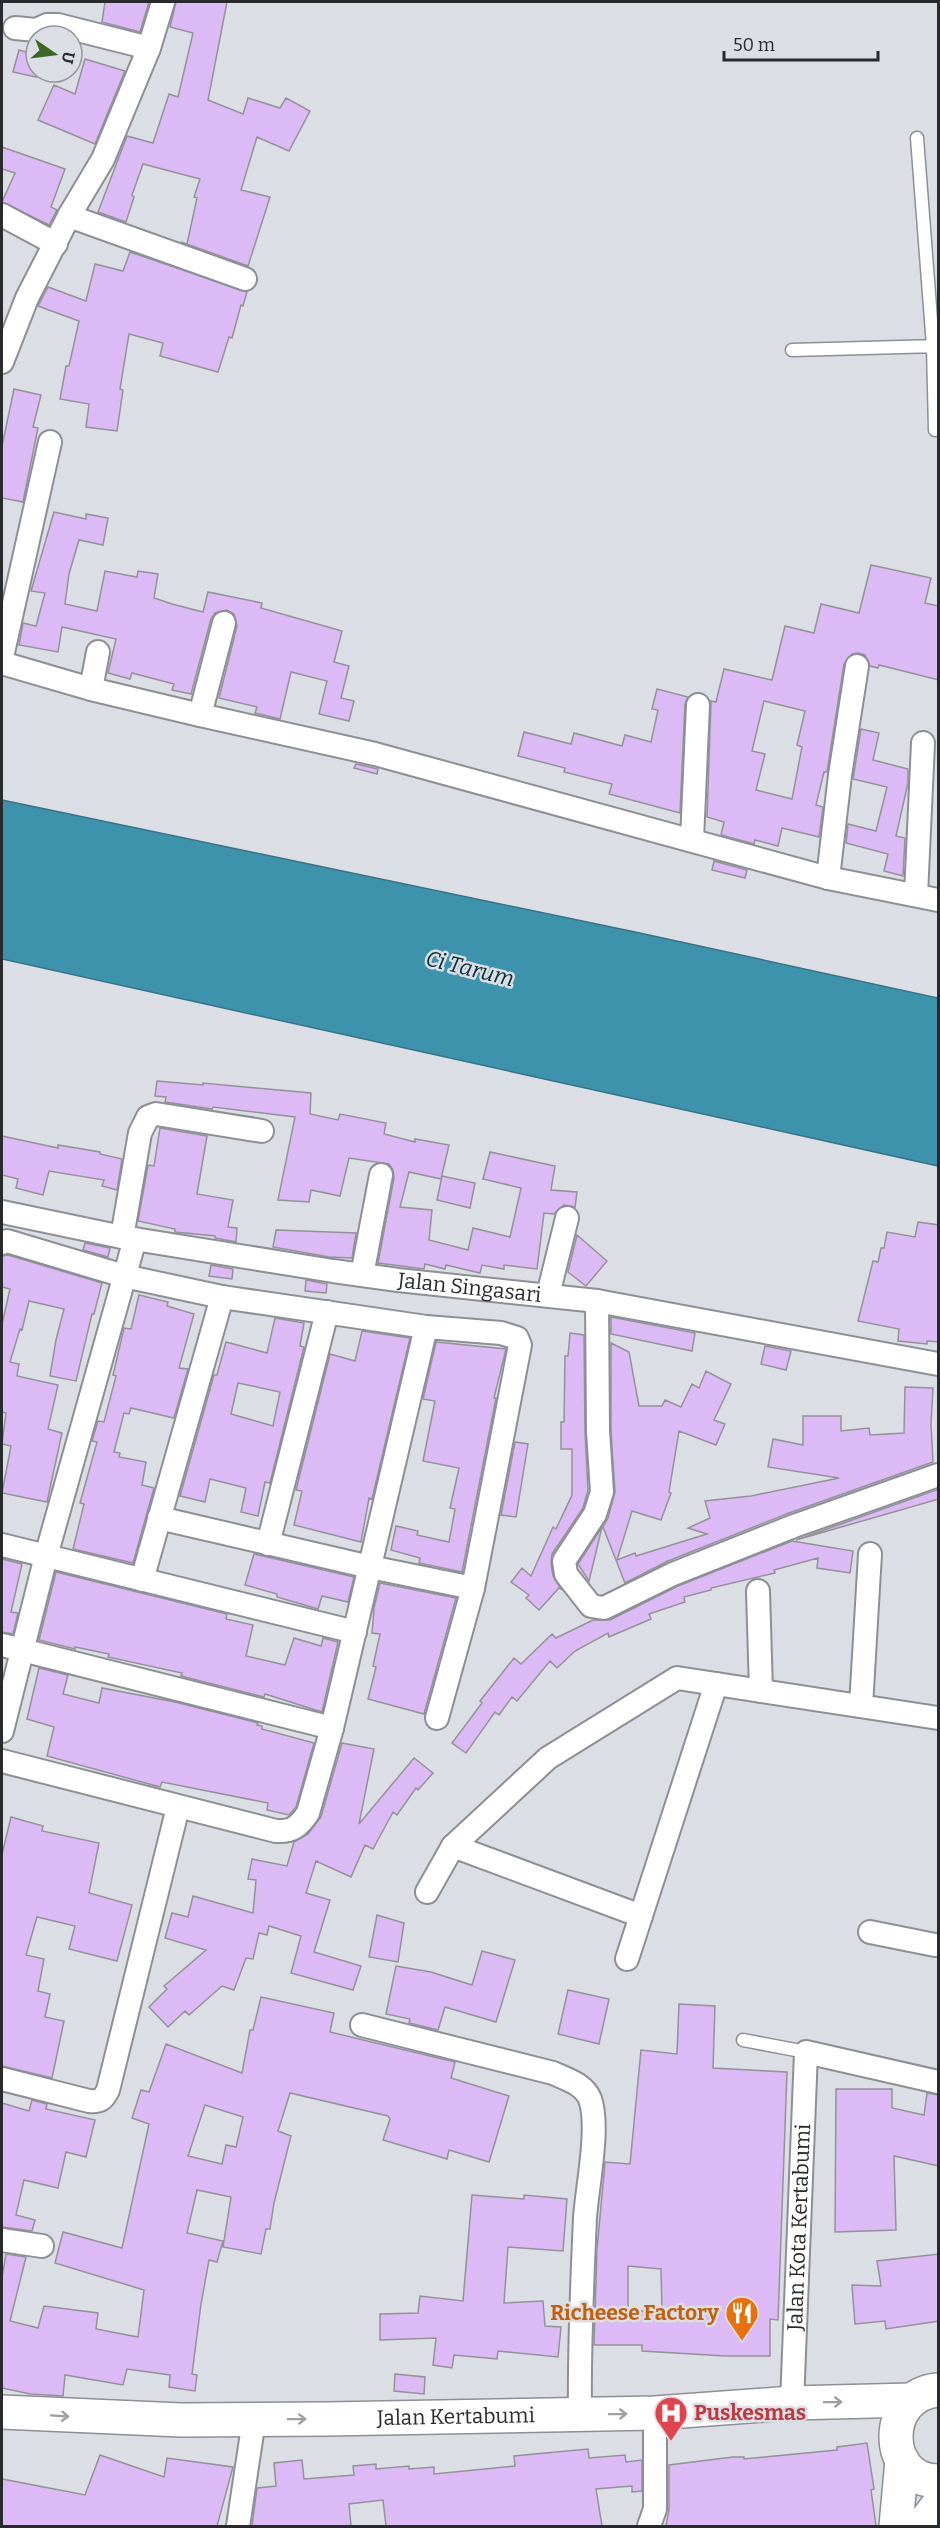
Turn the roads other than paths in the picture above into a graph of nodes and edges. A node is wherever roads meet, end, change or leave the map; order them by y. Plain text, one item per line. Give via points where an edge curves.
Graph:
1 (163, 2) edge
2 (15, 28) dead end
3 (149, 48) junction
4 (917, 138) dead end
5 (2, 215) edge
6 (69, 216) junction
7 (56, 244) junction
8 (245, 279) dead end
9 (936, 346) edge
10 (792, 350) dead end
11 (2, 362) edge
12 (935, 430) dead end
13 (50, 442) dead end
14 (224, 623) dead end
15 (98, 652) dead end
16 (2, 657) edge
17 (2, 663) edge
18 (857, 666) dead end
19 (91, 689) junction
20 (698, 705) dead end
21 (201, 715) junction
22 (923, 743) dead end
23 (692, 840) junction
24 (828, 878) junction
25 (916, 895) junction
26 (939, 900) edge
27 (262, 1131) dead end
28 (381, 1175) dead end
29 (2, 1212) edge
30 (567, 1218) dead end
31 (128, 1238) junction
32 (2, 1243) edge
33 (362, 1275) junction
34 (124, 1276) junction
35 (548, 1295) junction
36 (222, 1297) junction
37 (597, 1301) junction
38 (327, 1312) junction
39 (426, 1327) junction
40 (939, 1364) edge
41 (939, 1476) edge
42 (159, 1518) junction
43 (268, 1544) junction
44 (2, 1545) edge
45 (870, 1554) dead end
46 (46, 1556) junction
47 (370, 1567) junction
48 (142, 1580) junction
49 (474, 1588) junction
50 (758, 1591) dead end
51 (355, 1632) junction
52 (11, 1648) edge
53 (716, 1684) junction
54 (761, 1691) junction
55 (861, 1706) junction
56 (437, 1718) dead end
57 (939, 1718) edge
58 (332, 1728) junction
59 (2, 1731) edge
60 (2, 1756) edge
61 (2, 1762) edge
62 (178, 1808) junction
63 (453, 1846) junction
64 (427, 1892) dead end
65 (641, 1916) junction
66 (870, 1932) dead end
67 (937, 1938) edge
68 (627, 1959) dead end
69 (362, 2025) dead end
70 (743, 2040) dead end
71 (806, 2052) junction
72 (2, 2079) edge
73 (939, 2082) edge
74 (2, 2240) edge
75 (42, 2246) dead end
76 (925, 2395) edge
77 (792, 2403) junction
78 (2, 2412) edge
79 (655, 2414) junction
80 (580, 2415) junction
81 (254, 2420) junction
82 (902, 2460) junction
83 (939, 2481) edge
84 (939, 2505) edge
85 (237, 2526) edge
86 (649, 2526) edge
87 (896, 2526) edge
88 (922, 2526) edge

1 - 3 street
2 - 3 street via 36,30 58,25
3 - 6 street via 103,159
4 - 9 lane
5 - 7 street
6 - 7 street
6 - 8 street
7 - 11 street via 27,298
9 - 10 lane
9 - 12 lane
13 - 16 street
14 - 21 street
15 - 19 street
17 - 19 street
18 - 24 street
19 - 21 street
20 - 23 street
21 - 23 street via 375,754
22 - 25 street
23 - 24 street
24 - 25 street
25 - 26 street
27 - 31 street via 156,1114 148,1117 140,1133
28 - 33 street
29 - 31 street, Jalan Singasari
30 - 35 street
31 - 33 street, Jalan Singasari
31 - 34 street
32 - 34 street via 7,1241
33 - 35 street, Jalan Singasari
34 - 36 street
34 - 46 street
35 - 37 street, Jalan Singasari
36 - 38 street
36 - 42 street
37 - 40 street, Jalan Singasari
37 - 41 street via 602,1492 595,1514 564,1561 566,1574 591,1606 604,1608 673,1574 794,1526
38 - 39 street
38 - 43 street
39 - 47 street
39 - 49 street via 501,1334 516,1338 520,1345
42 - 43 street
42 - 48 street
43 - 47 street
44 - 46 street
45 - 55 street
46 - 48 street
46 - 52 street
47 - 49 street
47 - 51 street
48 - 51 street
49 - 56 street
50 - 54 street
51 - 58 street
52 - 58 street
52 - 59 street
53 - 54 street
53 - 63 street via 677,1678 657,1690 548,1758
53 - 65 street
54 - 55 street
55 - 57 street
58 - 62 street via 308,1813 295,1829 276,1831
60 - 61 street
61 - 62 street
62 - 72 street via 104,2098 89,2101
63 - 64 street
63 - 65 street
65 - 68 street
66 - 67 street
69 - 80 street via 553,2073 581,2086 590,2098 592,2140 585,2217
70 - 71 lane
71 - 73 street
71 - 77 street, Jalan Kota Kertabumi
74 - 75 street
77 -> 76 main road, Jalan Kertabumi
76 - 82 main road via 903,2410 897,2422 895,2435
77 - 79 main road, Jalan Kertabumi
78 -> 81 main road, Jalan Kertabumi
80 -> 79 main road, Jalan Kertabumi
79 - 86 street via 655,2509
81 -> 80 main road, Jalan Kertabumi
81 - 85 street
82 - 83 main road via 921,2477
82 - 87 main road
84 - 88 main road

